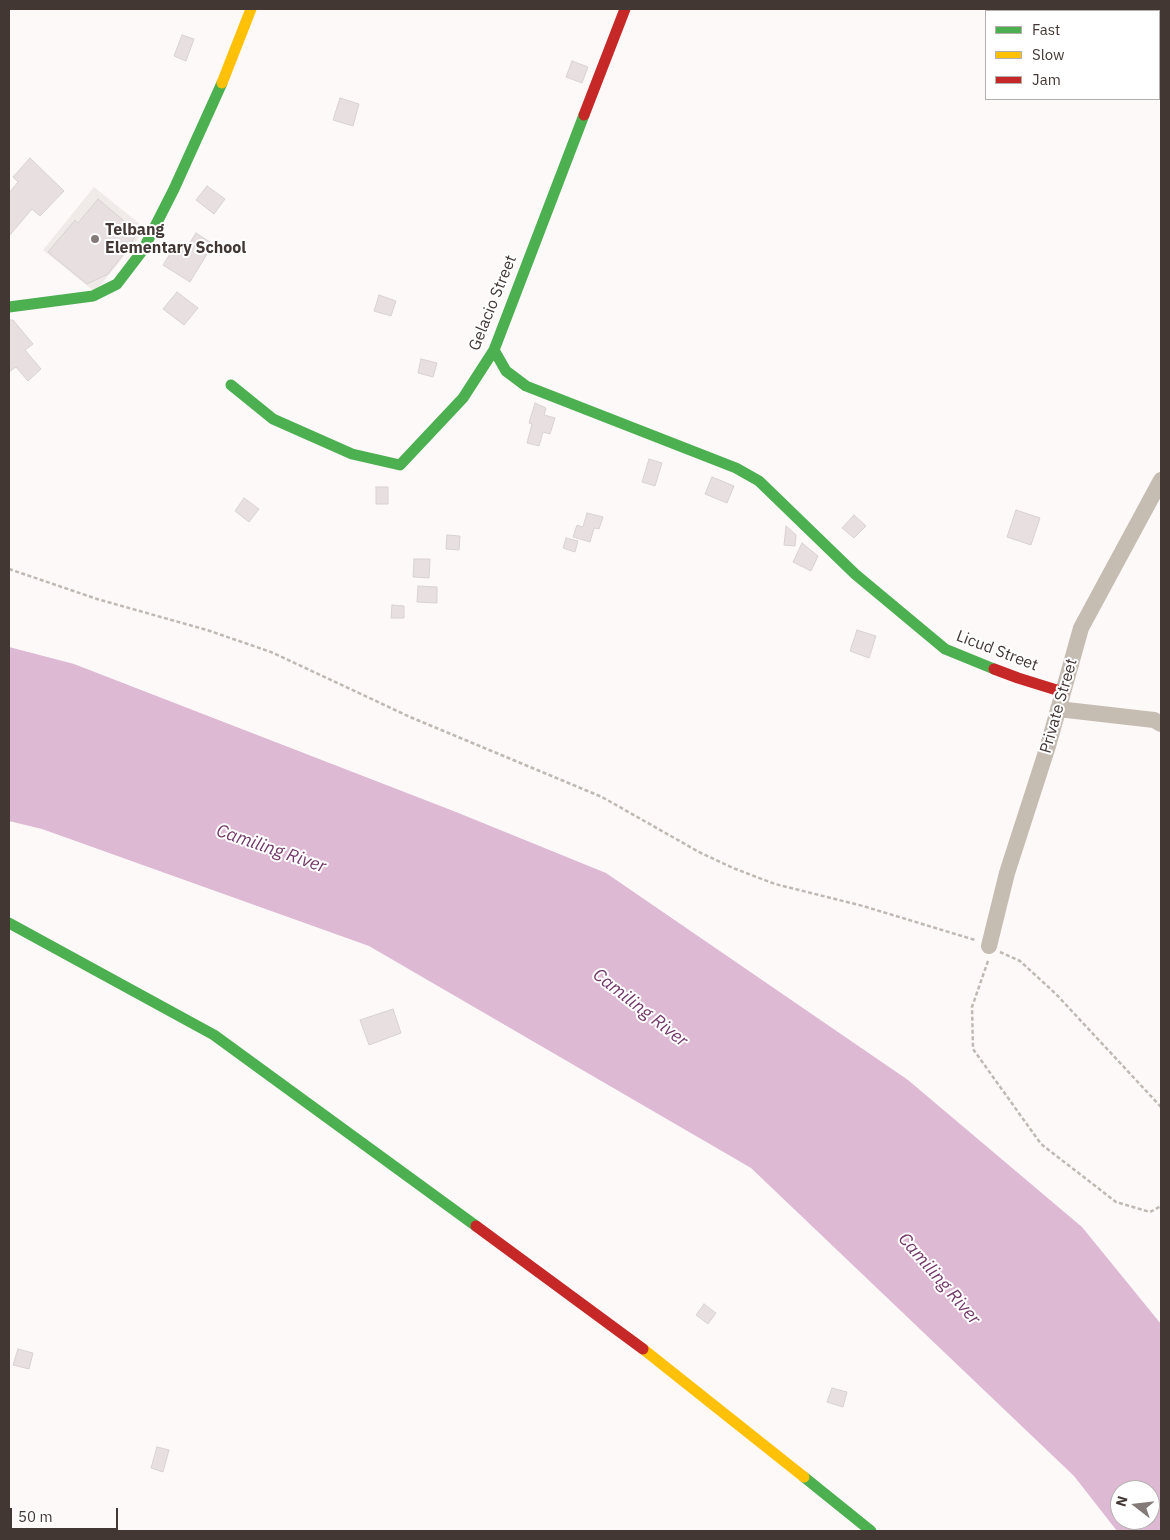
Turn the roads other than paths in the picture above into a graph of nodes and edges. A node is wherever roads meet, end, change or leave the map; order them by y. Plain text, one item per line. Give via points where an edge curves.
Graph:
1 (251, 9) edge
2 (625, 9) edge
3 (9, 307) edge
4 (494, 350) junction
5 (231, 385) dead end
6 (1161, 480) edge
7 (1063, 692) junction
8 (1058, 709) junction
9 (1161, 724) edge
10 (9, 923) edge
11 (992, 948) road end
12 (870, 1531) edge

1 - 3 street via 220,88 174,189 143,250 117,284 93,296
2 - 4 street, Gelacio Street
4 - 5 street, Gelacio Street via 464,398 400,464 352,454 273,419
4 - 7 street, Licud Street via 506,371 526,386 736,468 759,481 855,574 945,648 1018,678
6 - 7 street, Private Street via 1081,628
7 - 8 street, Private Street
8 - 9 street via 1154,720
8 - 11 street, Private Street via 1007,873
10 - 12 street via 214,1034 633,1341

